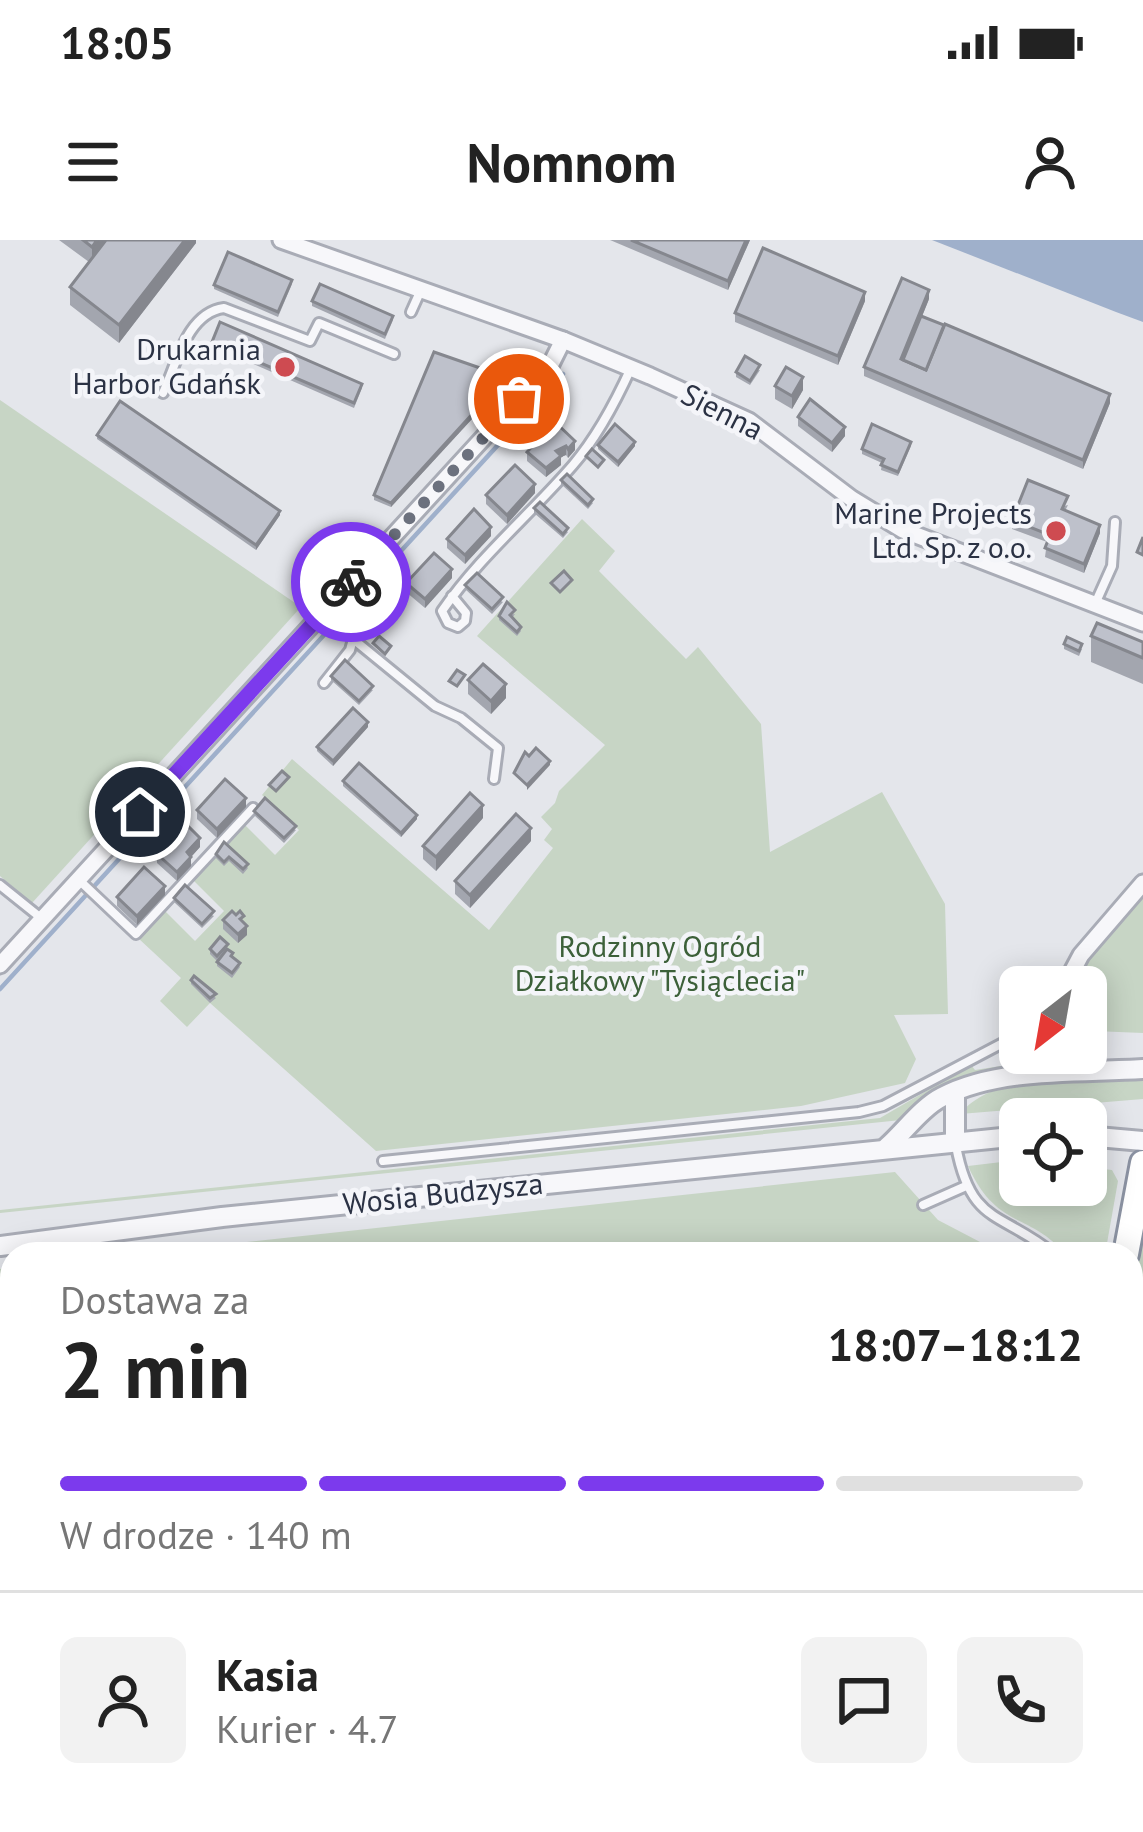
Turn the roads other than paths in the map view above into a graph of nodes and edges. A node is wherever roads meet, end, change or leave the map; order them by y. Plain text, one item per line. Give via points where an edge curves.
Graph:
1 (281, 240) edge
2 (420, 290) junction
3 (411, 312) dead end
4 (563, 340) junction
5 (394, 354) dead end
6 (631, 368) junction
7 (164, 394) dead end
8 (1115, 523) dead end
9 (452, 596) dead end
10 (1095, 605) junction
11 (328, 613) junction
12 (1143, 623) edge
13 (353, 639) junction
14 (324, 683) dead end
15 (494, 779) dead end
16 (253, 808) edge
17 (81, 882) junction
18 (1143, 883) edge
19 (0, 884) edge
20 (42, 919) junction
21 (0, 965) edge
22 (1075, 966) edge
23 (999, 1045) edge
24 (1143, 1069) edge
25 (1107, 1071) edge
26 (1055, 1074) edge
27 (955, 1092) junction
28 (999, 1138) edge
29 (1107, 1138) edge
30 (955, 1141) junction
31 (1143, 1141) edge
32 (887, 1147) junction
33 (382, 1161) dead end
34 (1143, 1163) edge
35 (966, 1186) junction
36 (923, 1204) dead end
37 (30, 1242) edge
38 (1033, 1242) edge
39 (1128, 1242) edge

1 - 2 street, Sienna
2 - 3 lane
2 - 4 street, Sienna
4 - 6 street, Sienna
4 - 11 street via 551,364
5 - 7 lane via 319,322 310,341 224,308 210,310 194,322
6 - 9 lane via 576,462
6 - 10 street, Sienna via 749,421 903,530
8 - 10 lane via 1112,566
10 - 12 street, Sienna
11 - 13 lane
11 - 17 street
13 - 14 lane
13 - 15 lane via 498,748
16 - 17 lane via 136,934
17 - 20 street
18 - 22 street
19 - 20 lane
20 - 21 street
23 - 33 lane via 859,1112
24 - 25 street
26 - 27 street
27 - 30 street
27 - 32 street
28 - 30 street, Wosia Budzysza
29 - 31 street
30 - 32 street, Wosia Budzysza
30 - 35 lane
32 - 37 street, Wosia Budzysza
34 - 39 highway
35 - 36 lane
35 - 38 lane via 992,1218

